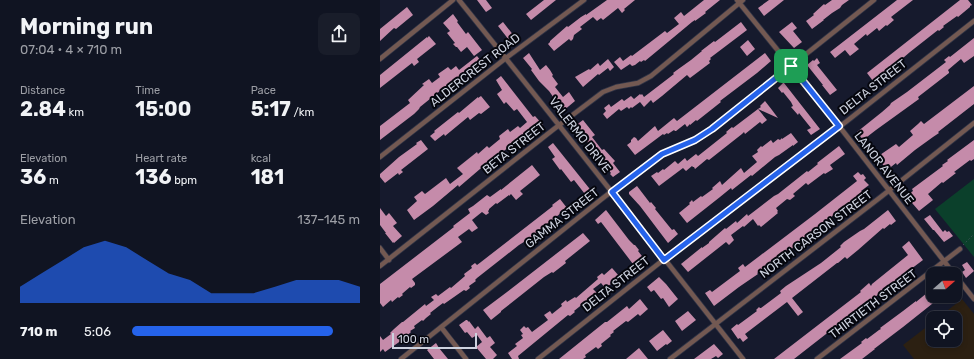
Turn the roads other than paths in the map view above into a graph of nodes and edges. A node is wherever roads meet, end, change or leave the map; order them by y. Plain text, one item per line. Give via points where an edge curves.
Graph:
1 (454, 0) edge
2 (459, 0) edge
3 (584, 0) edge
4 (874, 0) edge
5 (740, 1) edge
6 (974, 21) edge
7 (506, 58) junction
8 (380, 59) edge
9 (791, 66) junction
10 (974, 123) edge
11 (559, 125) junction
12 (839, 126) junction
13 (380, 157) edge
14 (889, 190) junction
15 (612, 192) junction
16 (380, 248) edge
17 (960, 249) road end
18 (389, 260) junction
19 (664, 260) junction
20 (944, 262) junction
21 (380, 266) edge
22 (948, 267) edge
23 (962, 285) edge
24 (974, 300) edge
25 (715, 324) junction
26 (441, 327) junction
27 (401, 359) edge
28 (466, 359) edge
29 (538, 359) edge
30 (670, 359) edge
31 (743, 359) edge
32 (817, 359) edge

1 - 8 street
2 - 7 street, VALERMO DRIVE
3 - 7 street, ALDERCREST ROAD
4 - 9 street, GAMMA STREET
5 - 9 street, LANOR AVENUE
5 - 11 street, BETA STREET via 651,76 638,83 603,92
6 - 12 street, DELTA STREET
7 - 11 street, VALERMO DRIVE
7 - 13 street, ALDERCREST ROAD
9 - 12 street, LANOR AVENUE
9 - 15 street, GAMMA STREET via 712,129 695,140 662,154
10 - 14 street, NORTH CARSON STREET
11 - 15 street, VALERMO DRIVE
11 - 18 street, BETA STREET
12 - 14 street, LANOR AVENUE
12 - 19 street, DELTA STREET
14 - 20 street, LANOR AVENUE
14 - 25 street, NORTH CARSON STREET
15 - 19 street, VALERMO DRIVE
15 - 26 street, GAMMA STREET
16 - 18 street
17 - 20 street, THIRTIETH STREET
18 - 21 street, BETA STREET
19 - 25 street, VALERMO DRIVE
19 - 29 street, DELTA STREET
20 - 22 street, LANOR AVENUE
20 - 32 street, THIRTIETH STREET
23 - 24 street, LANOR AVENUE
25 - 30 street, NORTH CARSON STREET
25 - 31 street, VALERMO DRIVE
26 - 27 street, GAMMA STREET
26 - 28 street

